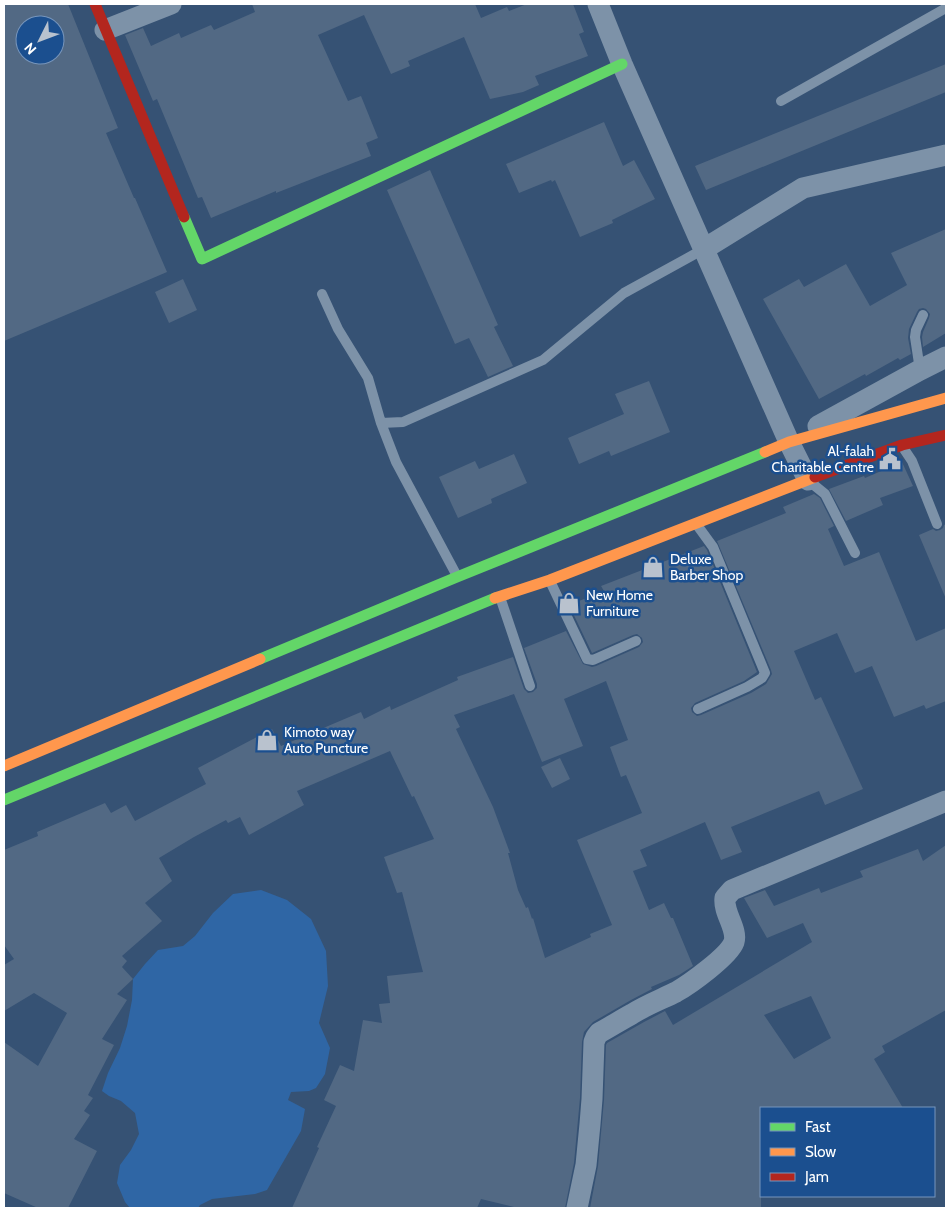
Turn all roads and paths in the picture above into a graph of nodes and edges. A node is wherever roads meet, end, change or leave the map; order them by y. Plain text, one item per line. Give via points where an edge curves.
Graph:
1 (95, 4) edge
2 (170, 4) edge
3 (598, 4) edge
4 (946, 8) edge
5 (105, 30) junction
6 (622, 64) junction
7 (781, 101) dead end
8 (946, 155) edge
9 (704, 249) junction
10 (322, 294) dead end
11 (923, 316) dead end
12 (946, 357) edge
13 (920, 370) junction
14 (946, 398) edge
15 (381, 423) junction
16 (946, 435) edge
17 (789, 442) junction
18 (902, 445) junction
19 (808, 480) junction
20 (697, 524) junction
21 (937, 524) dead end
22 (855, 553) dead end
23 (457, 577) junction
24 (550, 580) junction
25 (500, 596) junction
26 (636, 641) dead end
27 (530, 686) dead end
28 (698, 709) dead end
29 (4, 766) edge
30 (4, 800) edge
31 (946, 801) edge
32 (577, 1208) edge

1 - 5 main road
2 - 5 street
3 - 6 street
4 - 7 lane
5 - 6 main road via 202,259
6 - 9 street
8 - 9 street via 803,188
9 - 15 lane via 624,293 543,360 403,422
9 - 17 street
10 - 15 lane via 338,329 368,378
11 - 13 lane via 915,337
12 - 13 street
13 - 17 street
14 - 17 main road
15 - 23 lane via 396,462
16 - 18 main road
17 - 19 street
17 - 23 main road
18 - 19 main road
18 - 21 lane via 912,460
19 - 20 main road
19 - 22 lane via 825,494
20 - 24 main road
20 - 28 lane via 713,547 765,673 747,687
23 - 29 main road
24 - 25 main road
24 - 26 lane via 587,659 593,660
25 - 27 lane
25 - 30 main road
31 - 32 street via 732,890 725,898 725,906 735,936 722,957 678,991 599,1033 594,1042 586,1165

